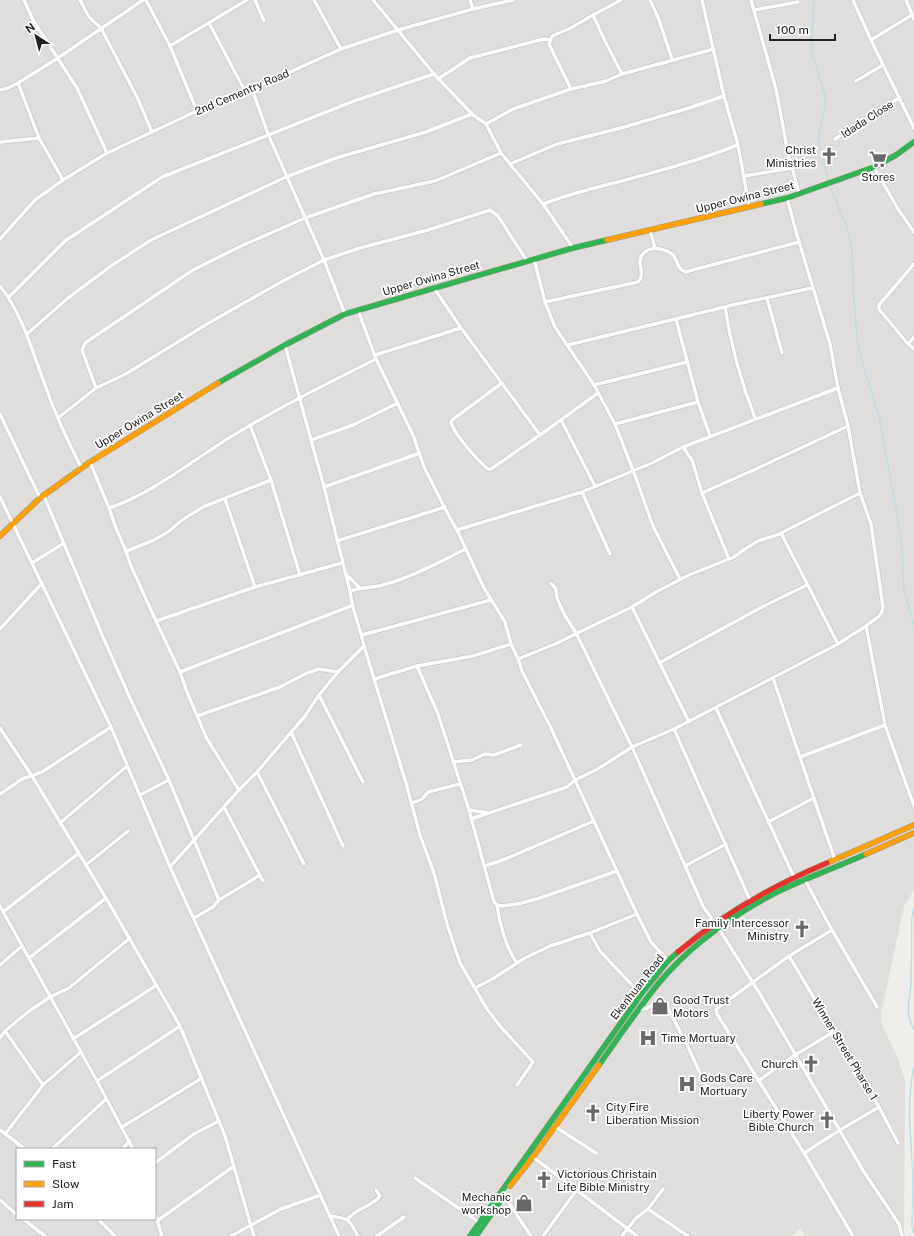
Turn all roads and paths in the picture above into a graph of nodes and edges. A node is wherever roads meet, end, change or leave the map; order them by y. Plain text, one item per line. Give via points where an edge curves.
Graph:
1 (24, 0) edge
2 (80, 0) edge
3 (146, 0) edge
4 (247, 0) edge
5 (255, 0) edge
6 (314, 0) edge
7 (373, 0) edge
8 (470, 0) edge
9 (513, 0) edge
10 (621, 0) edge
11 (650, 0) edge
12 (702, 0) edge
13 (751, 0) edge
14 (853, 0) edge
15 (906, 0) edge
16 (141, 1) edge
17 (798, 2) dead end
18 (473, 9) junction
19 (754, 10) junction
20 (593, 15) junction
21 (913, 17) edge
22 (264, 21) dead end
23 (209, 23) junction
24 (101, 28) junction
25 (398, 30) junction
26 (549, 40) junction
27 (871, 40) junction
28 (170, 46) junction
29 (341, 49) junction
30 (714, 49) junction
31 (58, 58) junction
32 (672, 59) junction
33 (883, 65) junction
34 (434, 74) junction
35 (622, 74) junction
36 (438, 79) junction
37 (856, 81) dead end
38 (18, 83) junction
39 (252, 89) junction
40 (571, 89) junction
41 (0, 90) edge
42 (245, 91) junction
43 (724, 96) junction
44 (899, 98) junction
45 (196, 111) junction
46 (472, 114) junction
47 (486, 124) junction
48 (914, 128) edge
49 (152, 132) junction
50 (268, 134) junction
51 (39, 138) junction
52 (835, 139) dead end
53 (0, 142) edge
54 (913, 144) edge
55 (738, 145) junction
56 (107, 153) junction
57 (501, 153) junction
58 (510, 164) junction
59 (792, 168) junction
60 (874, 168) junction
61 (744, 176) junction
62 (286, 177) junction
63 (63, 180) junction
64 (799, 194) junction
65 (787, 198) junction
66 (543, 204) junction
67 (749, 206) junction
68 (305, 218) junction
69 (650, 230) junction
70 (914, 232) edge
71 (0, 239) edge
72 (799, 242) junction
73 (573, 248) junction
74 (655, 248) junction
75 (534, 259) junction
76 (324, 260) junction
77 (527, 261) junction
78 (914, 264) edge
79 (0, 286) edge
80 (434, 288) junction
81 (812, 288) junction
82 (9, 297) junction
83 (768, 298) junction
84 (545, 302) junction
85 (725, 307) junction
86 (358, 310) junction
87 (345, 314) junction
88 (676, 319) junction
89 (461, 328) junction
90 (27, 334) junction
91 (914, 337) edge
92 (908, 344) junction
93 (285, 345) junction
94 (568, 345) junction
95 (914, 349) edge
96 (782, 353) dead end
97 (375, 354) junction
98 (376, 359) junction
99 (688, 362) junction
100 (502, 382) junction
101 (594, 385) junction
102 (96, 388) junction
103 (838, 388) junction
104 (598, 393) junction
105 (300, 397) junction
106 (698, 402) junction
107 (398, 403) junction
108 (0, 414) edge
109 (58, 418) junction
110 (755, 418) junction
111 (561, 420) junction
112 (614, 424) junction
113 (250, 425) junction
114 (848, 426) junction
115 (540, 435) junction
116 (710, 436) junction
117 (311, 440) junction
118 (683, 447) junction
119 (420, 453) junction
120 (90, 462) junction
121 (82, 469) junction
122 (633, 470) junction
123 (271, 480) junction
124 (595, 486) junction
125 (324, 487) junction
126 (582, 492) junction
127 (702, 493) junction
128 (860, 493) junction
129 (0, 497) edge
130 (42, 497) junction
131 (225, 499) junction
132 (445, 507) junction
133 (109, 508) junction
134 (13, 525) junction
135 (457, 530) junction
136 (781, 533) junction
137 (0, 536) edge
138 (337, 541) junction
139 (64, 543) junction
140 (466, 549) junction
141 (126, 551) junction
142 (610, 554) dead end
143 (729, 559) junction
144 (32, 563) junction
145 (342, 563) junction
146 (345, 573) junction
147 (300, 575) junction
148 (680, 580) junction
149 (42, 583) junction
150 (552, 583) dead end
151 (808, 585) junction
152 (255, 587) junction
153 (360, 588) junction
154 (350, 591) junction
155 (491, 600) junction
156 (351, 606) junction
157 (632, 607) junction
158 (156, 621) junction
159 (866, 626) junction
160 (0, 628) edge
161 (576, 633) junction
162 (362, 635) junction
163 (511, 644) junction
164 (838, 644) junction
165 (364, 646) junction
166 (518, 659) junction
167 (659, 662) junction
168 (417, 666) junction
169 (180, 672) junction
170 (338, 672) junction
171 (773, 678) junction
172 (374, 679) junction
173 (319, 695) junction
174 (716, 708) junction
175 (197, 716) junction
176 (689, 722) junction
177 (885, 725) junction
178 (111, 727) junction
179 (0, 728) edge
180 (674, 729) junction
181 (291, 732) junction
182 (521, 745) dead end
183 (632, 747) junction
184 (800, 757) junction
185 (453, 762) junction
186 (127, 766) junction
187 (257, 772) junction
188 (32, 776) junction
189 (169, 780) junction
190 (575, 780) junction
191 (363, 782) dead end
192 (460, 784) junction
193 (239, 790) junction
194 (0, 794) edge
195 (140, 795) junction
196 (814, 798) junction
197 (412, 803) junction
198 (914, 806) edge
199 (224, 807) junction
200 (468, 810) junction
201 (489, 813) junction
202 (471, 819) junction
203 (594, 821) junction
204 (768, 822) junction
205 (60, 823) junction
206 (914, 825) edge
207 (128, 831) dead end
208 (914, 833) edge
209 (194, 841) junction
210 (726, 844) junction
211 (343, 846) dead end
212 (79, 853) junction
213 (835, 860) junction
214 (304, 864) dead end
215 (86, 865) junction
216 (484, 866) junction
217 (685, 866) junction
218 (170, 867) junction
219 (617, 871) junction
220 (260, 875) junction
221 (794, 877) junction
222 (805, 880) junction
223 (263, 881) dead end
224 (106, 898) junction
225 (219, 900) junction
226 (750, 900) junction
227 (497, 905) junction
228 (0, 906) edge
229 (3, 912) junction
230 (637, 914) junction
231 (194, 918) junction
232 (714, 924) junction
233 (719, 930) junction
234 (832, 930) junction
235 (590, 933) junction
236 (130, 938) junction
237 (22, 946) junction
238 (789, 956) junction
239 (29, 958) junction
240 (668, 962) junction
241 (517, 963) junction
242 (0, 965) edge
243 (752, 981) junction
244 (157, 985) junction
245 (475, 988) junction
246 (642, 993) junction
247 (50, 997) junction
248 (878, 1007) dead end
249 (639, 1008) junction
250 (180, 1026) junction
251 (834, 1030) junction
252 (5, 1031) junction
253 (0, 1038) edge
254 (73, 1039) junction
255 (81, 1052) junction
256 (795, 1055) junction
257 (202, 1078) junction
258 (97, 1081) junction
259 (758, 1081) junction
260 (43, 1084) junction
261 (517, 1085) dead end
262 (709, 1093) dead end
263 (106, 1099) junction
264 (880, 1107) junction
265 (219, 1121) junction
266 (554, 1126) junction
267 (122, 1127) junction
268 (0, 1130) edge
269 (840, 1130) junction
270 (5, 1134) junction
271 (130, 1142) junction
272 (898, 1143) dead end
273 (24, 1148) edge
274 (53, 1148) edge
275 (123, 1148) edge
276 (133, 1148) edge
277 (596, 1153) dead end
278 (804, 1153) junction
279 (533, 1157) junction
280 (156, 1162) edge
281 (234, 1166) junction
282 (415, 1178) dead end
283 (663, 1189) dead end
284 (376, 1190) dead end
285 (576, 1191) junction
286 (502, 1194) junction
287 (321, 1195) junction
288 (0, 1200) edge
289 (648, 1209) junction
290 (16, 1213) edge
291 (330, 1216) junction
292 (156, 1217) edge
293 (404, 1217) dead end
294 (348, 1219) junction
295 (24, 1220) edge
296 (99, 1220) edge
297 (157, 1221) junction
298 (480, 1223) junction
299 (250, 1225) junction
300 (628, 1229) junction
301 (337, 1235) edge
302 (45, 1236) edge
303 (115, 1236) edge
304 (162, 1236) edge
305 (231, 1236) edge
306 (254, 1236) edge
307 (358, 1236) edge
308 (376, 1236) edge
309 (470, 1236) edge
310 (476, 1236) edge
311 (531, 1236) edge
312 (543, 1236) edge
313 (622, 1236) edge
314 (637, 1236) edge
315 (688, 1236) edge
316 (853, 1236) edge
317 (902, 1236) edge

1 - 31 street
2 - 24 street via 89,17
3 - 28 street
4 - 23 street
5 - 22 street
6 - 29 street
7 - 25 street
8 - 18 street
9 - 18 street, 2nd Cementry Road
10 - 20 street
11 - 32 street
12 - 30 street
13 - 19 street
14 - 27 street
15 - 21 street
16 - 24 street
17 - 19 street
18 - 25 street, 2nd Cementry Road
19 - 59 street via 776,89
20 - 26 street
20 - 35 street
21 - 27 street
23 - 28 street
23 - 42 street
24 - 31 street
24 - 49 street
25 - 29 street, 2nd Cementry Road
25 - 34 street
26 - 36 street via 544,39 470,58
26 - 40 street via 548,44
27 - 33 street
28 - 45 street
29 - 39 street, 2nd Cementry Road
30 - 32 street
30 - 43 street
31 - 38 street
31 - 56 street via 77,88
32 - 35 street
33 - 37 street
33 - 44 street
34 - 36 street
34 - 50 street
35 - 40 street via 606,81
36 - 46 street
38 - 41 street
38 - 51 street
39 - 42 street, 2nd Cementry Road
39 - 50 street
40 - 47 street via 514,109
42 - 45 street, 2nd Cementry Road
43 - 55 street
43 - 58 street via 692,108 556,144
44 - 48 street
44 - 52 street, Idada Close
45 - 49 street, 2nd Cementry Road
46 - 47 street
46 - 62 street via 426,132 336,158
47 - 57 street
49 - 56 street, 2nd Cementry Road
50 - 62 street
50 - 82 street via 162,177 65,241
51 - 53 street
51 - 63 street
54 - 60 main road, Upper Owina Street
55 - 61 street
55 - 66 street via 711,156
56 - 63 street, 2nd Cementry Road
57 - 58 street
57 - 68 street via 435,181 374,194
58 - 66 street
59 - 61 street
59 - 64 street
60 - 64 main road, Upper Owina Street
60 - 70 street
61 - 67 street
62 - 68 street
62 - 90 street via 151,240 68,298
63 - 71 street, 2nd Cementry Road via 35,200
64 - 65 main road, Upper Owina Street
65 - 67 main road, Upper Owina Street
65 - 72 street
66 - 73 street
67 - 69 main road, Upper Owina Street
68 - 76 street
68 - 102 street via 193,270 85,343 82,350
69 - 73 main road, Upper Owina Street
69 - 74 street
72 - 74 street via 685,272 681,270 671,252
72 - 81 street
73 - 75 main road, Upper Owina Street
74 - 84 street via 643,254 639,261 642,279 638,282
75 - 77 main road, Upper Owina Street
75 - 84 street
76 - 77 street via 490,210 498,216
76 - 87 street
76 - 102 street via 206,325 124,375
77 - 80 main road, Upper Owina Street
78 - 92 street via 878,309
79 - 82 street
80 - 86 main road, Upper Owina Street
80 - 89 street
81 - 83 street
81 - 103 street via 830,344
82 - 90 street
83 - 85 street
83 - 96 street
84 - 94 street via 555,327
85 - 88 street
85 - 110 street via 736,362
86 - 87 main road, Upper Owina Street
86 - 97 street
87 - 93 main road, Upper Owina Street
88 - 94 street
88 - 99 street
89 - 97 street
89 - 100 street
90 - 109 street
91 - 92 street
92 - 95 street
93 - 105 street
93 - 120 main road, Upper Owina Street via 221,381
94 - 101 street
97 - 98 street
98 - 105 street
98 - 107 street
99 - 101 street
99 - 106 street
100 - 115 street
100 - 115 street via 452,420 451,424 458,436 482,465 490,469
101 - 104 street
102 - 109 street
103 - 110 street
103 - 114 street
104 - 111 street
104 - 112 street
105 - 113 street
105 - 117 street
106 - 112 street
106 - 116 street
107 - 117 street via 353,425
107 - 119 street
108 - 130 street
109 - 121 street
110 - 116 street
111 - 115 street
111 - 124 street
112 - 122 street
113 - 123 street
113 - 133 street via 158,484 125,503
114 - 127 street
114 - 128 street
116 - 118 street
117 - 125 street
118 - 122 street
118 - 127 street via 692,460
119 - 125 street
119 - 132 street via 424,467
120 - 121 main road, Upper Owina Street
120 - 133 street
121 - 130 main road, Upper Owina Street
122 - 124 street
122 - 148 street via 652,526
123 - 131 street
123 - 147 street
124 - 126 street
125 - 138 street
126 - 135 street
126 - 142 street
127 - 143 street
128 - 136 street
128 - 159 street via 871,524 883,607 878,617
129 - 134 street
130 - 134 main road, Upper Owina Street
130 - 139 street
131 - 141 street via 203,507 152,541
131 - 152 street
132 - 135 street
132 - 138 street
133 - 141 street
134 - 137 main road, Upper Owina Street
134 - 144 street
135 - 140 street
136 - 143 street via 758,541
136 - 151 street
138 - 145 street
139 - 144 street
139 - 189 street via 130,698
140 - 153 street via 409,577 381,586
140 - 155 street
141 - 158 street
143 - 148 street
144 - 149 street
145 - 146 street
145 - 147 street
146 - 153 street
146 - 154 street
147 - 152 street
148 - 157 street
149 - 160 street
149 - 178 street
150 - 161 street via 564,614
151 - 164 street
151 - 167 street
152 - 158 street
153 - 154 street
154 - 156 street
155 - 162 street
155 - 163 street via 505,622
156 - 162 street
156 - 169 street
157 - 161 street
157 - 167 street
158 - 169 street
159 - 164 street
159 - 177 street
161 - 166 street
161 - 183 street
162 - 165 street
163 - 166 street
163 - 168 street via 473,656
164 - 171 street
165 - 170 street
165 - 172 street
166 - 190 street
167 - 176 street
168 - 172 street
168 - 185 street via 438,714
169 - 175 street
170 - 173 street
170 - 175 street via 319,669 280,687
171 - 174 street
171 - 184 street
172 - 197 street
173 - 181 street
173 - 191 street
174 - 176 street
174 - 204 street
175 - 193 street via 207,739
176 - 180 street
177 - 184 street
177 - 198 street
178 - 186 street
178 - 188 street
179 - 188 street
180 - 183 street
180 - 210 street
181 - 187 street
181 - 211 street
182 - 185 street via 494,755 485,754 472,760
183 - 190 street
183 - 217 street
184 - 196 street
185 - 192 street
186 - 195 street
186 - 205 street
187 - 193 street
187 - 214 street
188 - 194 street via 22,779
188 - 205 street
189 - 195 street
189 - 209 street
190 - 201 street via 567,787
190 - 203 street
192 - 197 street via 428,792 422,799
192 - 200 street
193 - 199 street
195 - 218 street
196 - 204 street
196 - 213 street
197 - 245 street via 446,924 460,963
199 - 209 street
199 - 220 street
200 - 201 street
200 - 202 street
201 - 202 street
202 - 216 street
203 - 216 street
203 - 219 street
204 - 221 street
205 - 212 street
206 - 213 main road, Ekenhuan Road
207 - 215 street
208 - 222 main road, Ekenhuan Road
209 - 218 street
209 - 225 street
210 - 217 street
210 - 226 street
212 - 215 street
212 - 229 street
213 - 221 main road, Ekenhuan Road
215 - 224 street
216 - 227 street
217 - 232 street
218 - 231 street
219 - 227 street via 540,898 518,904
219 - 230 street
220 - 223 street
220 - 225 street
221 - 226 main road, Ekenhuan Road
222 - 233 main road, Ekenhuan Road via 754,906
222 - 234 street
224 - 236 street
224 - 239 street
225 - 231 street via 213,907
226 - 232 main road, Ekenhuan Road
227 - 241 street via 499,922
228 - 229 street
229 - 237 street
230 - 235 street
230 - 240 street via 651,942
231 - 287 street
232 - 233 street
232 - 240 main road, Ekenhuan Road
233 - 243 street
233 - 249 main road, Ekenhuan Road via 673,966
234 - 238 street
234 - 248 street
235 - 241 street via 550,946
235 - 246 street via 600,951
236 - 244 street
236 - 247 street via 69,988
237 - 239 street
237 - 242 street
238 - 243 street
238 - 251 street, Winner Street Pharse 1
239 - 247 street
240 - 246 main road, Ekenhuan Road
241 - 245 street
243 - 256 street
243 - 259 street via 716,1009
244 - 250 street
244 - 254 street
245 - 261 street via 500,1026 533,1062
246 - 298 main road, Ekenhuan Road
247 - 252 street
247 - 254 street
249 - 262 street via 646,1009 663,1000
249 - 266 main road, Ekenhuan Road
250 - 257 street
250 - 258 street
251 - 256 street
251 - 264 street, Winner Street Pharse 1
252 - 253 street
252 - 260 street
254 - 255 street
255 - 258 street
255 - 260 street
256 - 259 street
256 - 269 street
257 - 265 street
257 - 267 street
258 - 263 street
259 - 278 street
260 - 270 street
263 - 267 street
263 - 274 street
264 - 269 street
264 - 272 street, Winner Street Pharse 1
265 - 280 street via 194,1134
265 - 281 street
266 - 277 street
266 - 279 main road, Ekenhuan Road
267 - 271 street
268 - 270 street
269 - 278 street
269 - 317 street via 864,1172 899,1224
270 - 273 street
271 - 275 street
271 - 276 street
278 - 316 street
279 - 285 street
279 - 286 main road, Ekenhuan Road
281 - 297 street
281 - 299 street
282 - 298 street
283 - 289 street
284 - 294 street via 380,1196 372,1204 355,1211
285 - 300 street
285 - 312 street
286 - 310 main road, Ekenhuan Road via 499,1203
286 - 311 street
287 - 291 street
287 - 299 street via 281,1209
288 - 290 street
289 - 300 street via 636,1218
289 - 315 street
291 - 294 street
291 - 301 street
292 - 297 street
293 - 308 street
294 - 307 street
295 - 302 street
296 - 303 street
297 - 304 street
298 - 309 main road, Ekenhuan Road
299 - 305 street
299 - 306 street
300 - 313 street
300 - 314 street

